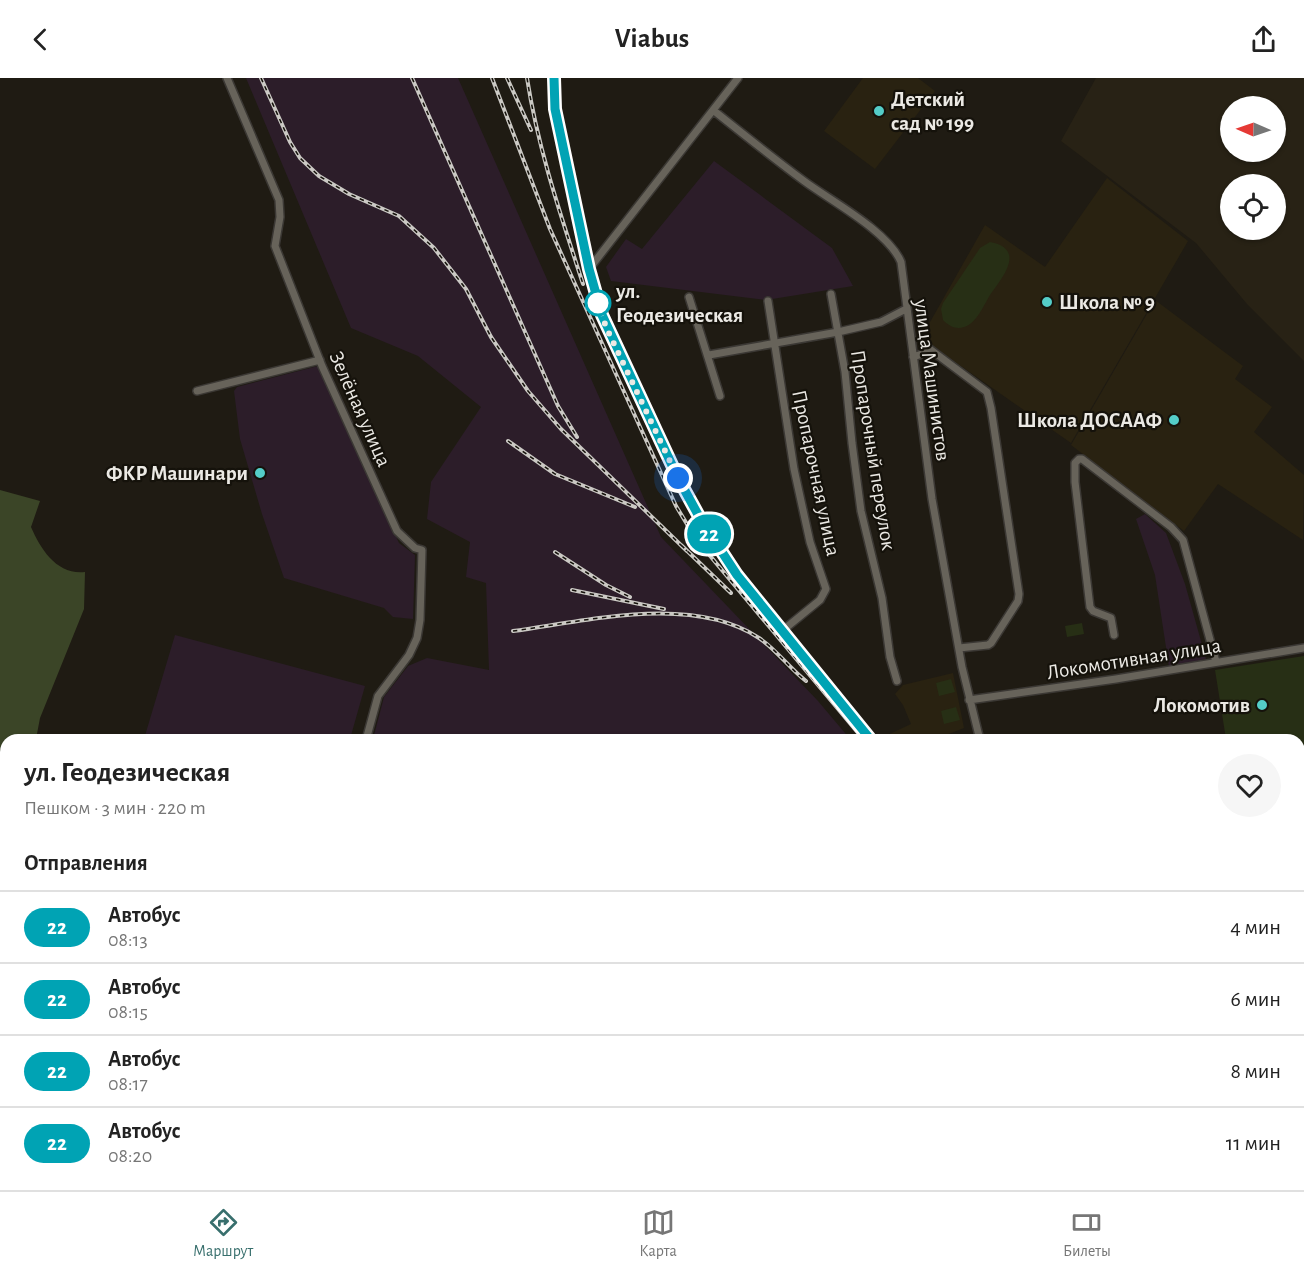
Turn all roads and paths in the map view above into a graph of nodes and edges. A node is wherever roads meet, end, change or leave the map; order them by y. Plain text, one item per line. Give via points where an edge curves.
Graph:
1 (227, 78) edge
2 (554, 78) edge
3 (738, 78) edge
4 (713, 110) junction
5 (589, 269) junction
6 (831, 294) dead end
7 (689, 297) dead end
8 (768, 302) dead end
9 (906, 309) junction
10 (838, 332) junction
11 (775, 345) junction
12 (709, 355) junction
13 (913, 357) junction
14 (320, 360) junction
15 (197, 391) dead end
16 (720, 396) dead end
17 (782, 631) junction
18 (1114, 635) dead end
19 (959, 648) junction
20 (1304, 648) edge
21 (1216, 662) junction
22 (897, 681) dead end
23 (969, 700) junction
24 (368, 734) edge
25 (866, 734) edge
26 (978, 734) edge

1 - 14 street, Зелёная улица via 279,200 276,246
2 - 5 street via 555,109
3 - 4 street
4 - 5 street
4 - 9 street, улица Машинистов via 887,243 901,262
5 - 17 street via 606,327 689,500 737,575
6 - 10 street, Пропарочный переулок
7 - 12 street
8 - 11 street, Пропарочная улица
9 - 10 street via 881,322
9 - 13 street, улица Машинистов
10 - 11 street
10 - 22 street, Пропарочный переулок via 861,510
11 - 12 street
11 - 17 street, Пропарочная улица via 794,470 810,542 826,589 820,600
12 - 16 street
13 - 19 street, улица Машинистов via 932,499
13 - 19 street via 927,348 987,392 992,408 1019,594 992,642
14 - 15 street
14 - 24 street, Зелёная улица via 397,531 409,544 422,550 417,638 378,696
17 - 25 street
18 - 21 street via 1111,618 1090,607 1075,482 1077,459 1171,527 1183,540
19 - 23 street, улица Машинистов
20 - 21 street, Локомотивная улица
21 - 23 street, Локомотивная улица
23 - 26 street, улица Машинистов

